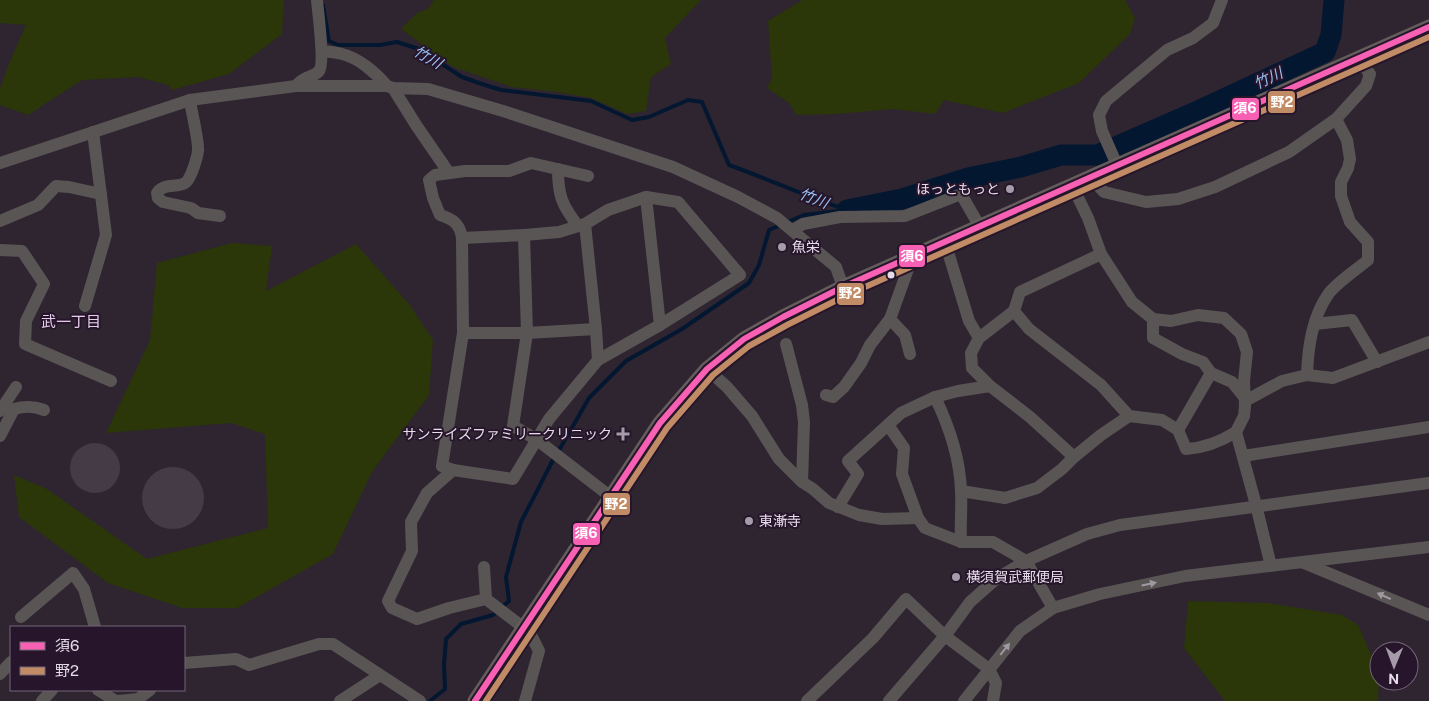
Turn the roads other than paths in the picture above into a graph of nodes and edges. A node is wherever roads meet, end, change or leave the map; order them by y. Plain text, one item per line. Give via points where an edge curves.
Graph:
1 (317, 0) edge
2 (1222, 0) edge
3 (1429, 27) edge
4 (322, 51) junction
5 (1358, 59) junction
6 (296, 86) junction
7 (390, 87) junction
8 (190, 100) junction
9 (1336, 119) junction
10 (93, 132) junction
11 (0, 164) edge
12 (1117, 165) junction
13 (558, 169) junction
14 (449, 173) junction
15 (588, 176) dead end
16 (1090, 177) junction
17 (1072, 185) junction
18 (101, 194) junction
19 (646, 197) junction
20 (220, 216) dead end
21 (0, 221) edge
22 (581, 225) junction
23 (980, 227) junction
24 (793, 230) junction
25 (524, 235) junction
26 (462, 238) junction
27 (945, 242) junction
28 (0, 250) edge
29 (1101, 254) junction
30 (912, 258) junction
31 (843, 287) junction
32 (85, 306) dead end
33 (1014, 311) junction
34 (1153, 318) junction
35 (890, 319) junction
36 (1315, 324) junction
37 (660, 325) junction
38 (596, 329) junction
39 (463, 333) junction
40 (527, 333) junction
41 (978, 338) junction
42 (1429, 342) edge
43 (786, 344) dead end
44 (910, 354) dead end
45 (598, 360) junction
46 (1377, 362) junction
47 (707, 370) junction
48 (1212, 373) junction
49 (1307, 375) junction
50 (111, 381) dead end
51 (990, 386) junction
52 (16, 387) dead end
53 (826, 396) dead end
54 (935, 397) junction
55 (1245, 400) junction
56 (44, 410) dead end
57 (0, 411) edge
58 (1129, 416) junction
59 (888, 425) junction
60 (1429, 427) edge
61 (1178, 430) junction
62 (1236, 432) junction
63 (0, 436) edge
64 (536, 439) junction
65 (1243, 456) junction
66 (1074, 457) junction
67 (453, 470) junction
68 (802, 482) junction
69 (1429, 483) edge
70 (961, 492) junction
71 (611, 497) junction
72 (1256, 505) junction
73 (838, 507) junction
74 (918, 518) junction
75 (961, 542) junction
76 (1429, 547) edge
77 (1026, 561) junction
78 (1304, 563) junction
79 (1271, 566) junction
80 (484, 567) dead end
81 (486, 599) junction
82 (1053, 608) junction
83 (1429, 615) edge
84 (21, 620) edge
85 (94, 626) edge
86 (525, 626) junction
87 (945, 636) junction
88 (10, 663) edge
89 (185, 663) edge
90 (989, 669) junction
91 (0, 674) edge
92 (380, 675) junction
93 (51, 691) edge
94 (100, 691) edge
95 (149, 691) edge
96 (42, 701) edge
97 (117, 701) edge
98 (340, 701) edge
99 (420, 701) edge
100 (475, 701) edge
101 (526, 701) edge
102 (807, 701) edge
103 (889, 701) edge
104 (964, 701) edge
105 (993, 701) edge

1 - 4 street
2 - 12 street via 1213,23 1193,38 1167,50 1106,101 1100,115 1102,131
3 - 5 main road
4 - 6 street via 322,68 318,74 303,78
4 - 7 street via 354,59
5 - 9 street via 1370,74 1366,86
5 - 12 main road
6 - 7 street
6 - 8 street
7 - 14 street
7 - 24 street via 428,89 446,94 673,167 738,197
8 - 10 street
8 - 20 street via 198,148 195,164 189,181 164,187 157,193 158,198 198,213
9 - 16 street via 1289,152 1178,199 1146,202 1104,192
9 - 36 street via 1348,140 1350,159 1341,182 1341,196 1350,222 1368,242 1368,260 1330,292 1319,309
10 - 11 street
10 - 18 street
12 - 16 main road
13 - 14 street via 531,163 509,170
13 - 15 street
13 - 22 street via 560,200
14 - 26 street via 435,175 430,180 433,198 440,215 452,218 460,228
16 - 17 main road
17 - 23 main road
17 - 29 street
18 - 21 street via 56,186 38,205
18 - 32 street via 106,235
19 - 22 street via 608,210
19 - 37 street
19 - 37 street via 678,202 740,275
22 - 25 street via 559,232
22 - 38 street
23 - 24 street via 961,194 905,216 840,217 803,224
23 - 27 main road
24 - 31 street via 836,267
25 - 26 street
25 - 40 street
26 - 39 street
27 - 30 main road
27 - 41 street
28 - 50 street via 22,251 44,284 26,321 25,344
29 - 33 street via 1020,292
29 - 34 street via 1132,302
30 - 31 main road
30 - 35 street
31 - 47 main road via 744,339
33 - 41 street
33 - 58 street via 1029,329 1101,385
34 - 48 street via 1153,338 1203,362
34 - 55 street via 1170,321 1198,315 1224,318 1241,334 1247,352
35 - 44 street via 905,335
35 - 53 street via 844,387 833,397
36 - 46 street via 1352,320
36 - 49 street via 1308,349
37 - 45 street
38 - 40 street
38 - 45 street
39 - 40 street
39 - 67 street via 442,466
40 - 64 street via 513,426
41 - 51 street via 971,353 972,368
42 - 46 street
43 - 68 street via 804,422
45 - 64 street
46 - 49 street via 1333,378
47 - 68 street via 752,416 779,459
47 - 71 main road via 660,423
48 - 55 street via 1232,382
48 - 61 street
49 - 55 street via 1282,381
51 - 54 street
51 - 66 street
52 - 57 street
54 - 59 street via 901,413
54 - 70 street via 954,448
55 - 62 street via 1244,416
56 - 63 street via 24,406 14,409
58 - 61 street via 1162,420
58 - 66 street
59 - 73 street via 848,461 858,474
59 - 74 street via 904,448 902,474
60 - 65 street
61 - 62 street via 1186,450 1201,448
62 - 65 street
64 - 67 street via 513,479
64 - 71 street
65 - 72 street
66 - 70 street via 1037,488 1005,498
67 - 81 street via 428,493 411,522 412,551 388,601 392,608 417,619
68 - 73 street
69 - 72 street
70 - 75 street
71 - 86 main road
72 - 77 street via 1120,524 1087,534
72 - 79 street
73 - 74 street via 882,519
74 - 75 street via 925,528
75 - 77 street via 993,542
76 - 78 street
77 - 82 street
77 - 87 street via 996,579 970,602
78 - 79 street
83 -> 78 street
82 -> 79 street via 1100,594 1185,576
80 - 81 street
81 - 86 street
90 -> 82 street via 1020,631
84 - 85 street via 72,573 84,589
86 - 100 main road
86 - 101 street via 539,651
87 - 90 street
87 - 102 street via 906,599 872,638
87 - 103 street
88 - 91 street
89 - 92 street via 236,660 249,665 320,644 333,644
90 - 104 street
90 - 105 street via 996,683
92 - 98 street
92 - 99 street
93 - 96 street
94 - 97 street
95 - 97 street via 138,699

